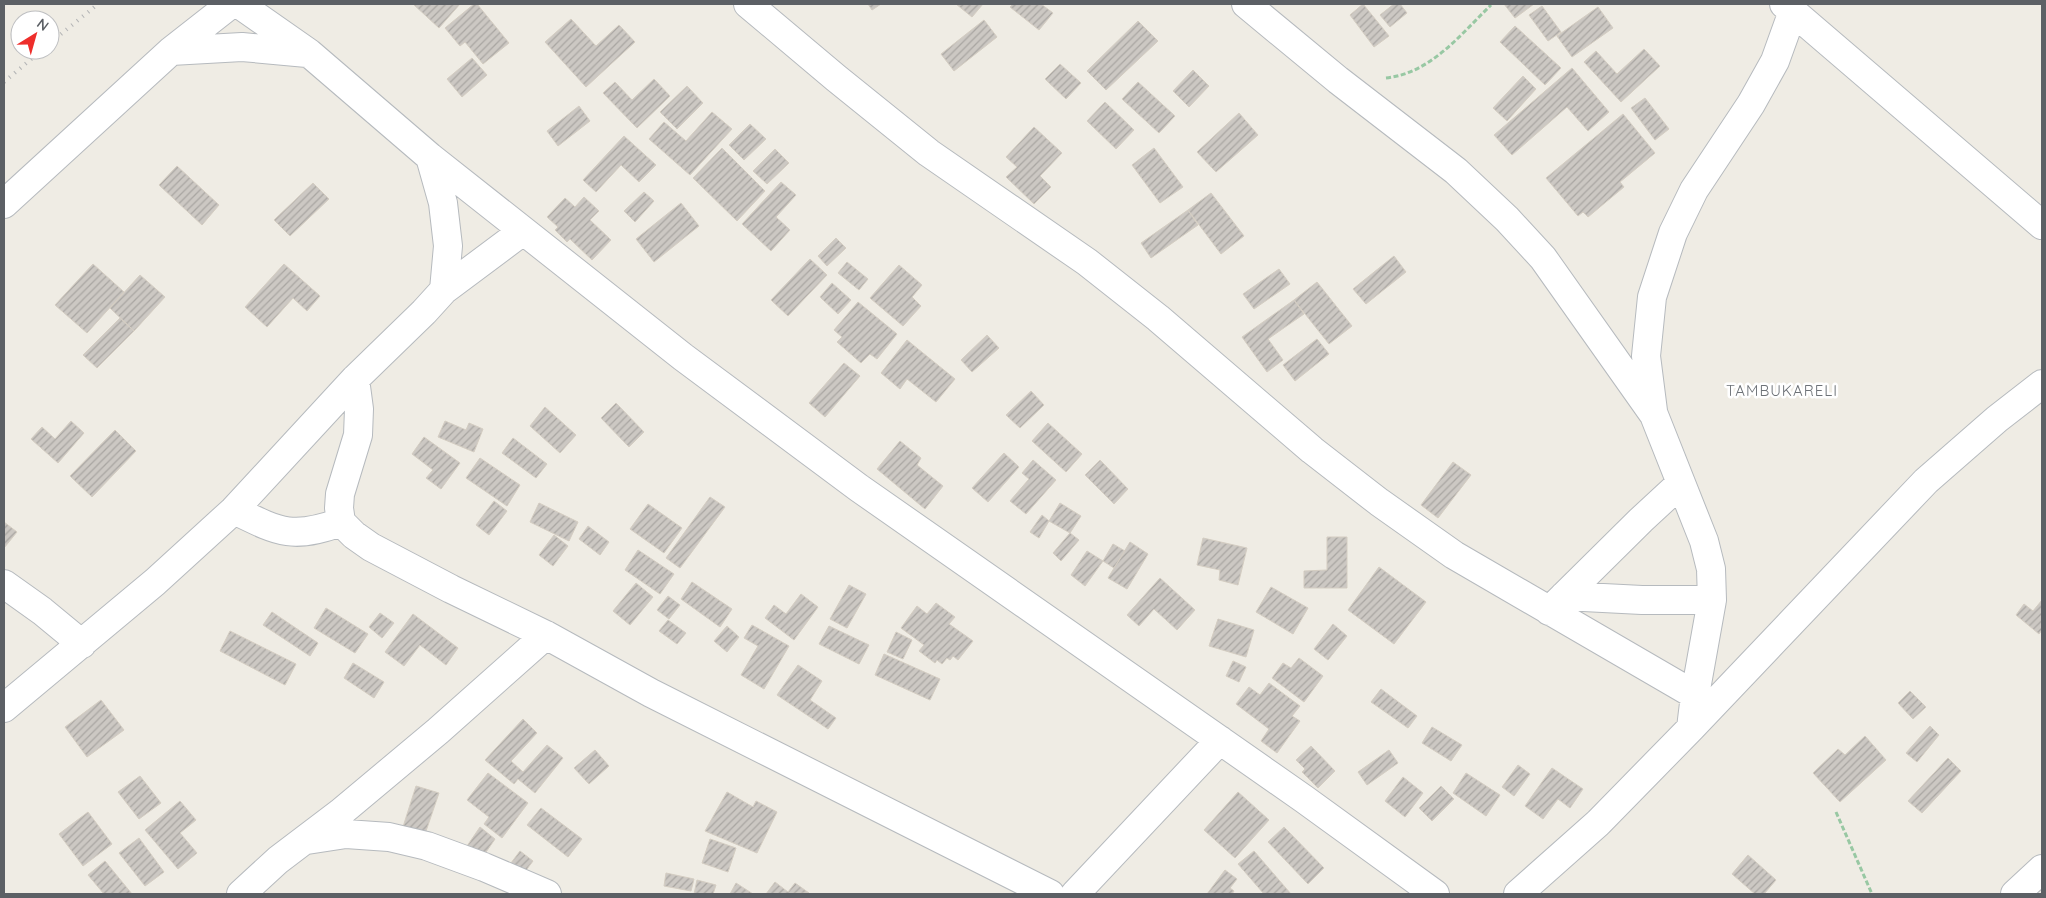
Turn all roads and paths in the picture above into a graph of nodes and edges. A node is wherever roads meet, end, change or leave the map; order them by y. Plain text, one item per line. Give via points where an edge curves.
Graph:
1 (231, 4) edge
2 (239, 4) edge
3 (748, 4) edge
4 (1246, 4) edge
5 (1491, 5) dead end
6 (1788, 7) edge
7 (171, 51) junction
8 (309, 53) junction
9 (1384, 78) dead end
10 (430, 156) junction
11 (4, 204) edge
12 (2042, 226) edge
13 (523, 231) junction
14 (444, 290) junction
15 (355, 379) junction
16 (2042, 384) edge
17 (1654, 415) junction
18 (1681, 483) junction
19 (234, 510) junction
20 (341, 522) junction
21 (4, 584) edge
22 (1712, 600) junction
23 (1557, 604) junction
24 (546, 635) junction
25 (82, 644) junction
26 (1695, 695) junction
27 (4, 708) edge
28 (1691, 728) junction
29 (1220, 740) junction
30 (1836, 812) dead end
31 (303, 841) junction
32 (2042, 869) edge
33 (241, 894) edge
34 (547, 894) edge
35 (1050, 894) edge
36 (1075, 894) edge
37 (1435, 894) edge
38 (1518, 894) edge
39 (1872, 894) edge
40 (2015, 894) edge

1 - 7 street
2 - 8 street
3 - 23 street via 929,152 1087,262 1158,318 1312,450 1379,502 1454,555
4 - 17 street via 1456,171 1507,219 1543,258
5 - 9 path via 1427,63 1411,73
6 - 12 street
6 - 17 street via 1775,61 1751,104 1694,190 1673,233 1652,297 1646,356
7 - 8 street via 242,47
7 - 11 street
8 - 10 street
10 - 13 street
10 - 14 street via 443,203 448,246
13 - 14 street
13 - 29 street via 683,357 859,488
14 - 15 street
15 - 19 street
15 - 20 street via 358,435 340,494
16 - 28 street via 1926,480
17 - 18 street
18 - 22 street via 1704,541
18 - 23 street
19 - 20 street via 263,524 302,533
19 - 25 street
20 - 24 street via 370,547
21 - 25 street
22 - 23 street
22 - 26 street
23 - 26 street
24 - 31 street via 438,731
24 - 35 street via 651,693
25 - 27 street
26 - 28 street
28 - 38 street via 1598,823
29 - 36 street
29 - 37 street
30 - 39 path
31 - 33 street
31 - 34 street via 346,834 389,837 427,846
32 - 40 street

